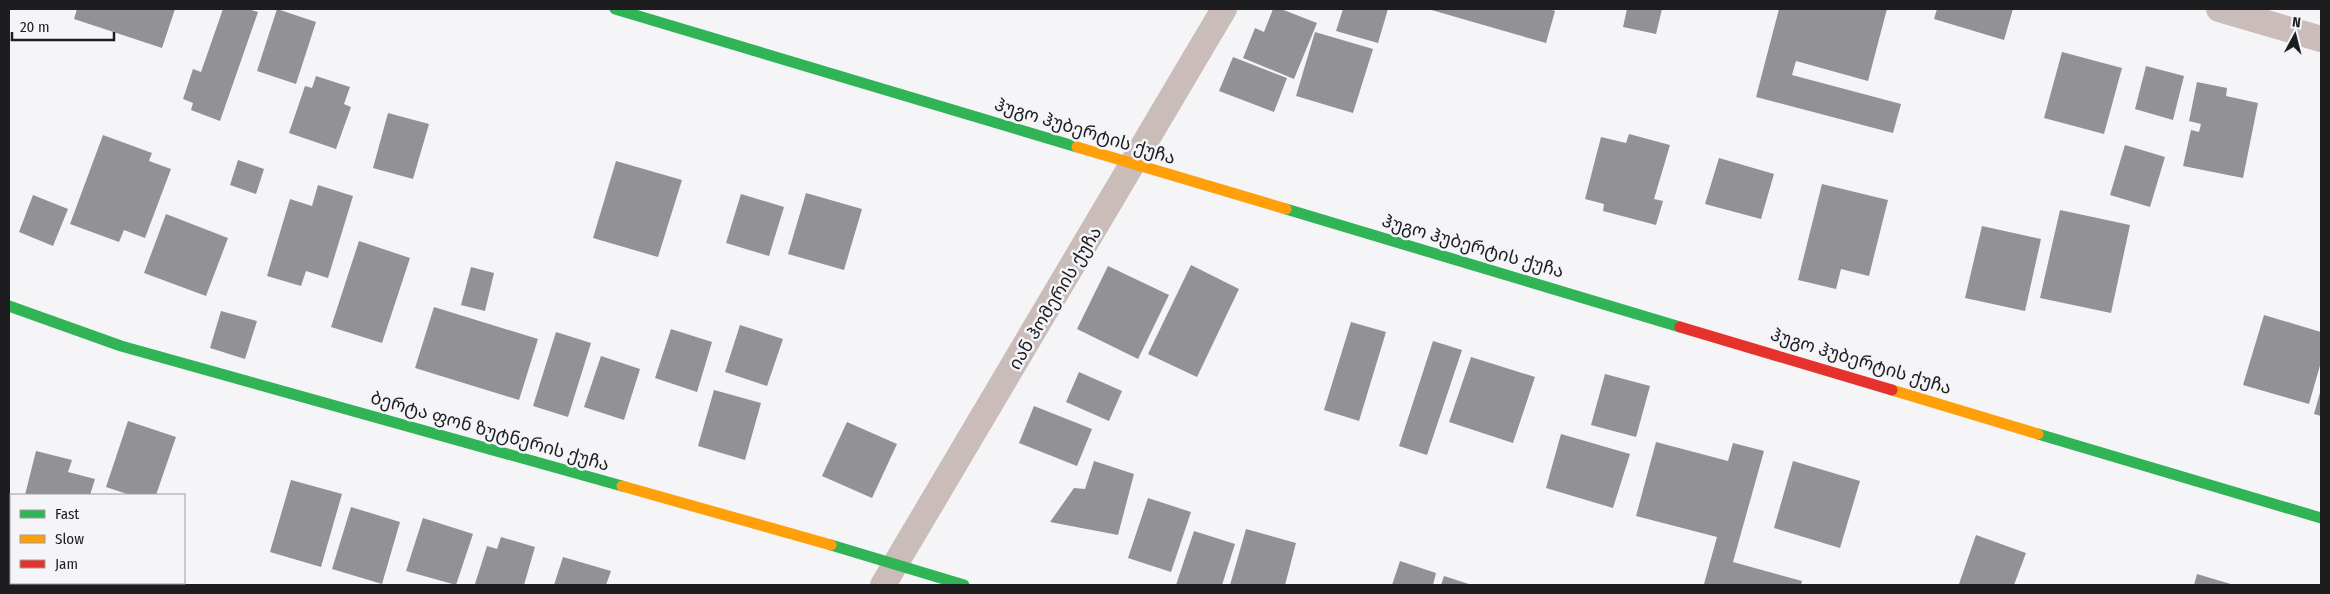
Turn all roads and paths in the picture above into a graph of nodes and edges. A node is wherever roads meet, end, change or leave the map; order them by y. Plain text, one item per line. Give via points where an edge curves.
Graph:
1 (615, 9) edge
2 (1224, 9) edge
3 (2219, 9) edge
4 (2321, 39) edge
5 (1134, 164) junction
6 (9, 306) edge
7 (2321, 518) edge
8 (897, 563) junction
9 (883, 585) edge
10 (964, 585) edge

1 - 5 street, ჰუგო ჰუბერტის ქუჩა
2 - 5 street, იან ჰომერის ქუჩა
3 - 4 street
5 - 7 street, ჰუგო ჰუბერტის ქუჩა
5 - 8 street, იან ჰომერის ქუჩა
6 - 8 street, ბერტა ფონ ზუტნერის ქუჩა via 121,346
8 - 9 street, იან ჰომერის ქუჩა
8 - 10 street, ბერტა ფონ ზუტნერის ქუჩა

